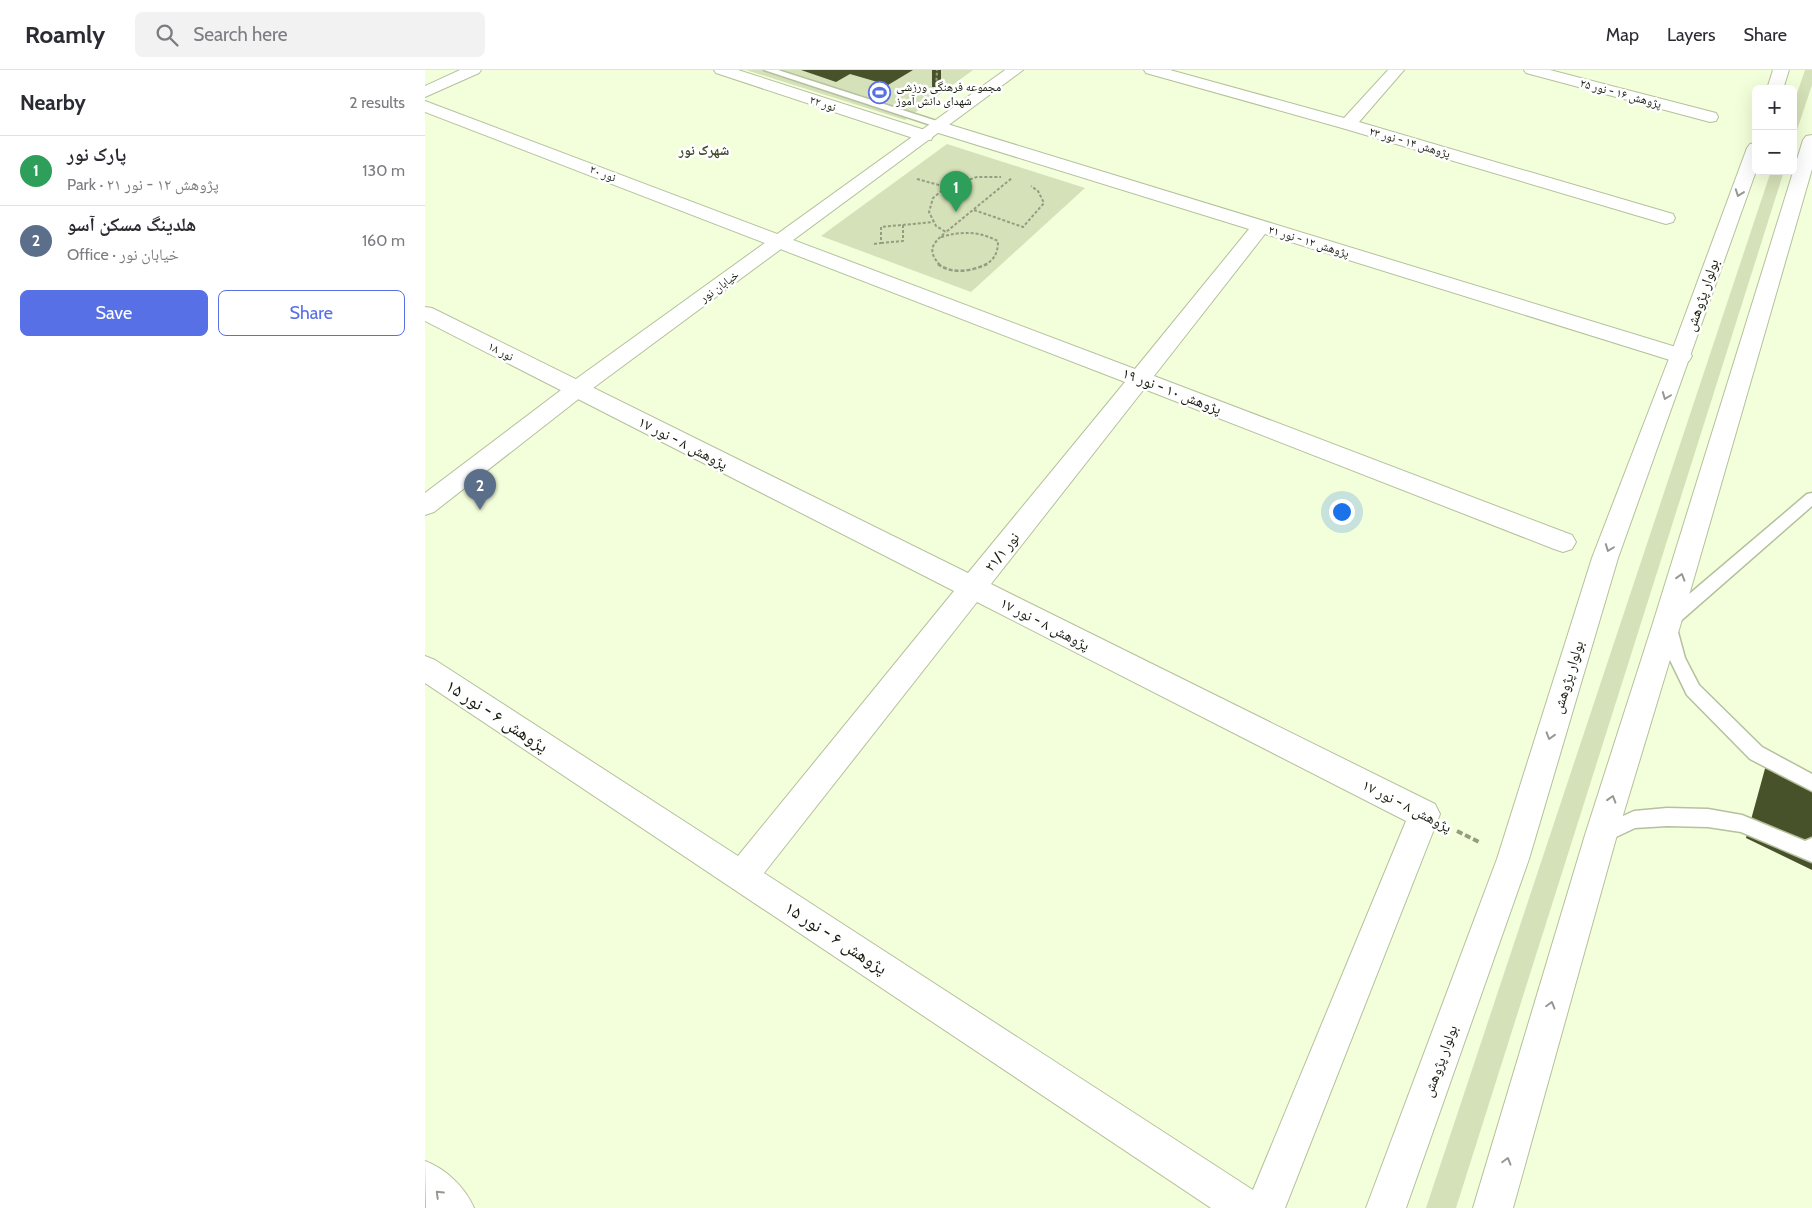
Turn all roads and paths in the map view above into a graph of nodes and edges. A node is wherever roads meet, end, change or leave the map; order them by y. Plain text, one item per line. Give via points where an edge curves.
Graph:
1 (473, 70) edge
2 (722, 70) edge
3 (769, 70) edge
4 (937, 70) edge
5 (1015, 70) edge
6 (1152, 70) edge
7 (1396, 70) edge
8 (1532, 70) edge
9 (1781, 70) edge
10 (1776, 85) edge
11 (936, 87) dead end
12 (425, 92) edge
13 (425, 106) edge
14 (1710, 117) dead end
15 (1348, 124) junction
16 (934, 129) junction
17 (1812, 140) edge
18 (1752, 159) edge
19 (917, 178) dead end
20 (1012, 178) junction
21 (1018, 180) dead end
22 (1028, 184) dead end
23 (946, 187) junction
24 (973, 210) junction
25 (1666, 218) dead end
26 (933, 222) junction
27 (903, 225) junction
28 (1261, 227) junction
29 (946, 232) junction
30 (941, 237) junction
31 (781, 241) junction
32 (881, 243) junction
33 (874, 244) dead end
34 (425, 314) edge
35 (1681, 356) junction
36 (1140, 379) junction
37 (577, 390) junction
38 (1812, 498) edge
39 (425, 506) edge
40 (1563, 542) dead end
41 (973, 588) junction
42 (1667, 623) junction
43 (425, 668) edge
44 (1812, 783) edge
45 (1424, 814) junction
46 (1601, 835) junction
47 (1812, 847) edge
48 (1513, 859) junction
49 (743, 876) junction
50 (425, 1180) edge
51 (454, 1208) edge
52 (1245, 1208) edge
53 (1265, 1208) edge
54 (1386, 1208) edge
55 (1493, 1208) edge

1 - 12 street
2 - 16 street, نور ۲۲
3 - 16 lane
4 - 11 path
5 - 16 street, خیابان نور
6 - 15 street, پژوهش ۱۴ - نور ۲۳
7 - 15 street
8 - 14 street, پژوهش ۱۶ - نور ۲۵
9 - 10 street
13 - 31 street, نور ۲۰
15 - 25 street, پژوهش ۱۴ - نور ۲۳
16 - 28 street, پژوهش ۱۲ - نور ۲۱
16 - 31 street, خیابان نور
42 -> 17 street
18 -> 35 street, بولوار پژوهش
19 - 23 path
20 - 21 path
20 - 23 path via 977,177
20 - 24 path
22 - 24 path via 1038,191 1045,203 1023,227
23 - 26 path via 937,193 931,205 929,212
24 - 29 path
26 - 27 path
26 - 29 path
27 - 32 path via 881,228
27 - 32 path via 903,242
28 - 35 street, پژوهش ۱۲ - نور ۲۱
28 - 36 street, نور ۲۱/۱
29 - 30 path
30 - 30 path via 935,242 932,255 943,267 955,270 982,268 999,248 998,241 979,232 955,232
31 - 36 street, پژوهش ۱۰ - نور ۱۹
31 - 37 street, خیابان نور
32 - 33 path
34 - 37 street, نور ۱۸
35 -> 48 street, بولوار پژوهش via 1605,558
36 - 40 street, پژوهش ۱۰ - نور ۱۹
36 - 41 street, نور ۲۱/۱
37 - 39 street, خیابان نور
37 - 41 street, پژوهش ۸ - نور ۱۷
38 - 42 lane
41 - 45 street, پژوهش ۸ - نور ۱۷
41 - 49 street, نور ۲۱/۱
42 - 44 lane via 1677,658 1693,690 1757,753
46 -> 42 street
43 - 49 street, پژوهش ۶ - نور ۱۵
45 - 48 path, پژوهش ۸ - نور ۱۷
45 - 53 street
46 - 47 lane via 1634,820 1708,818 1742,824 1811,853
55 -> 46 street
48 - 54 street, بولوار پژوهش
49 - 52 street, پژوهش ۶ - نور ۱۵
51 -> 50 street

